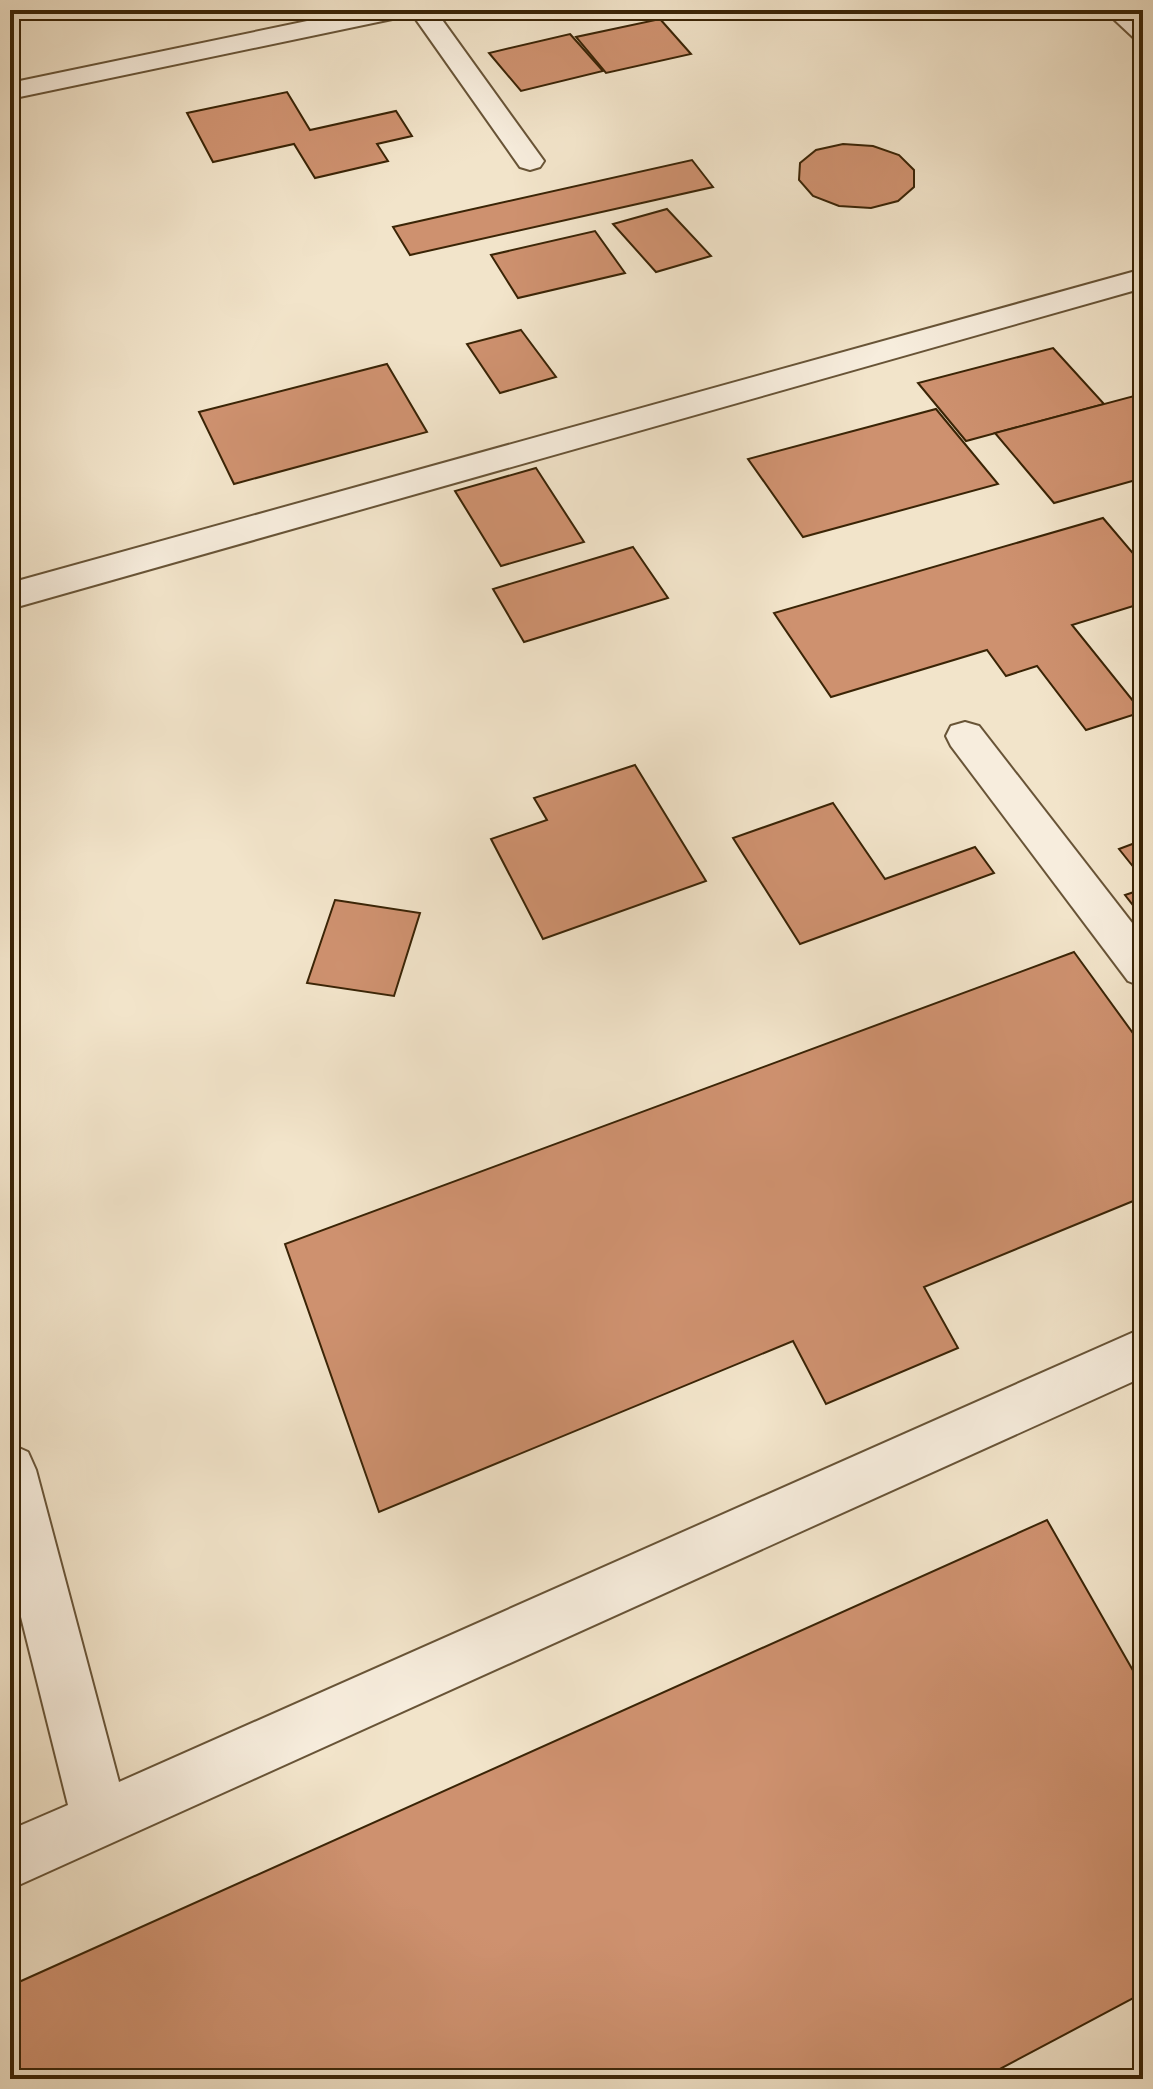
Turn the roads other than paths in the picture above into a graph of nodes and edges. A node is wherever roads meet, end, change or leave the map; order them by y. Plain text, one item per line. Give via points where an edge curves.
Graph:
1 (397, 10) edge
2 (422, 10) edge
3 (1117, 10) edge
4 (1143, 32) edge
5 (10, 91) edge
6 (530, 161) dead end
7 (1143, 278) edge
8 (10, 596) edge
9 (965, 736) dead end
10 (1143, 969) edge
11 (1143, 1352) edge
12 (10, 1470) edge
13 (100, 1819) junction
14 (10, 1860) edge

1 - 5 lane
2 - 6 lane
3 - 4 lane
7 - 8 lane
9 - 10 lane
11 - 13 lane
12 - 13 lane
13 - 14 lane

